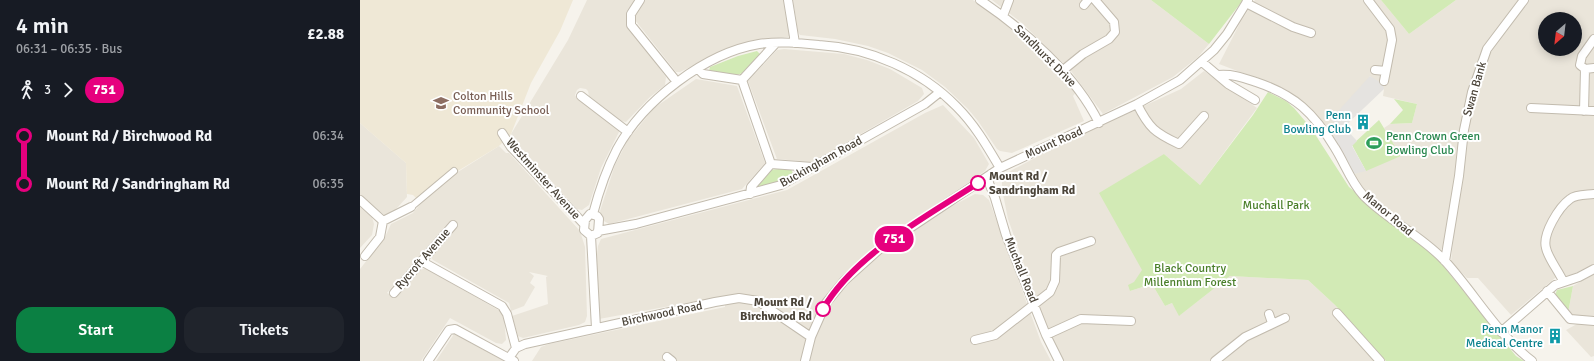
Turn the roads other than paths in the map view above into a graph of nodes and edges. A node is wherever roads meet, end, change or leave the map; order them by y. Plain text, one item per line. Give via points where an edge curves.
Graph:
1 (640, 0) edge
2 (788, 0) edge
3 (980, 0) edge
4 (1009, 0) edge
5 (1095, 0) edge
6 (1368, 0) edge
7 (1524, 0) edge
8 (1247, 2) edge
9 (1003, 16) junction
10 (1311, 33) dead end
11 (1594, 39) edge
12 (776, 43) junction
13 (795, 43) junction
14 (1202, 62) junction
15 (1590, 68) edge
16 (698, 69) junction
17 (1374, 70) dead end
18 (1062, 71) junction
19 (1386, 71) junction
20 (1218, 76) junction
21 (1245, 78) junction
22 (742, 80) junction
23 (1384, 81) dead end
24 (677, 82) junction
25 (1239, 90) junction
26 (940, 92) junction
27 (581, 96) dead end
28 (1255, 100) dead end
29 (1137, 104) junction
30 (1531, 108) dead end
31 (1584, 111) junction
32 (1594, 111) edge
33 (1204, 116) dead end
34 (1099, 122) junction
35 (628, 132) junction
36 (502, 133) dead end
37 (771, 164) junction
38 (813, 167) junction
39 (1000, 168) junction
40 (454, 171) dead end
41 (986, 178) junction
42 (750, 194) junction
43 (1594, 194) edge
44 (360, 200) edge
45 (411, 207) joint
46 (593, 214) junction
47 (383, 221) junction
48 (584, 224) junction
49 (453, 225) dead end
50 (598, 231) junction
51 (591, 236) junction
52 (1091, 241) dead end
53 (365, 256) dead end
54 (421, 261) junction
55 (1445, 261) junction
56 (1594, 269) edge
57 (1563, 281) junction
58 (1547, 291) junction
59 (394, 293) dead end
60 (1035, 304) junction
61 (1337, 313) dead end
62 (1268, 314) dead end
63 (1285, 318) dead end
64 (1131, 321) dead end
65 (1594, 321) edge
66 (1272, 324) junction
67 (596, 328) junction
68 (1501, 332) junction
69 (1046, 335) junction
70 (811, 337) junction
71 (975, 340) dead end
72 (516, 348) junction
73 (511, 359) edge
74 (428, 361) edge
75 (805, 361) edge
76 (1059, 361) edge
77 (1215, 361) edge
78 (1380, 361) edge
79 (1532, 361) edge

1 - 24 street via 631,14 630,25
2 - 13 street
3 - 9 street, Sandhurst Drive
4 - 9 street
5 - 18 street via 1114,22 1115,32 1109,39 1083,54
6 - 19 street via 1392,35
7 - 55 street, Swan Bank via 1487,49 1472,92
8 - 10 street via 1293,27
8 - 14 street, Mount Road via 1227,34
9 - 18 street, Sandhurst Drive via 1028,36
11 - 15 street via 1580,61 1580,65
12 - 13 street
12 - 16 street via 735,50
12 - 22 street
13 - 26 street via 833,46 868,53 920,78
14 - 20 street
14 - 29 street, Mount Road via 1180,80
15 - 31 street
16 - 22 street via 703,74
16 - 24 street
17 - 19 street
18 - 34 street, Sandhurst Drive via 1086,100
19 - 23 street
20 - 21 street, Manor Road via 1233,74
20 - 25 street
21 - 25 street
21 - 55 street, Manor Road via 1277,89 1302,105 1335,147 1362,194
22 - 37 street
24 - 35 street via 647,108
25 - 28 street
26 - 38 street, Buckingham Road via 925,104
26 - 39 street via 977,130
27 - 35 street
29 - 33 street via 1147,124 1164,137 1179,144
29 - 34 street, Mount Road
30 - 31 street
31 - 32 street
34 - 39 street, Mount Road
35 - 46 street via 617,148 602,181
36 - 48 street, Westminster Avenue via 511,147
37 - 38 street
37 - 42 street via 751,187
38 - 42 street, Buckingham Road via 782,185
39 - 41 street, Mount Road
40 - 45 street
41 - 60 street, Muchall Road via 996,198 1006,235
41 - 70 street, Mount Road via 883,246 856,269 826,303
42 - 50 street, Buckingham Road via 636,224
43 - 57 street via 1569,199 1546,233 1546,248
44 - 47 street
45 - 47 street
46 - 48 street via 587,216
46 - 50 street via 599,220
47 - 53 street via 380,237
48 - 51 street via 584,230
49 - 54 street, Rycroft Avenue
50 - 51 street via 596,235
51 - 67 street
52 - 60 street via 1059,252 1056,256 1055,281 1050,292
54 - 59 street, Rycroft Avenue
54 - 72 street via 502,306 507,314
55 - 68 street, Manor Road
56 - 57 street via 1579,277
57 - 58 street
58 - 65 street via 1570,319
58 - 68 street
60 - 69 street, Muchall Road
60 - 71 street via 995,335
61 - 78 street
62 - 66 street
63 - 66 street
64 - 69 street via 1081,319
66 - 77 street via 1245,337
67 - 70 street, Birchwood Road via 739,298 758,302
67 - 72 street, Birchwood Road
68 - 79 street, Manor Road via 1514,347
69 - 76 street, Muchall Road
70 - 75 street, Mount Road
72 - 73 street
73 - 74 street via 458,329 449,330

